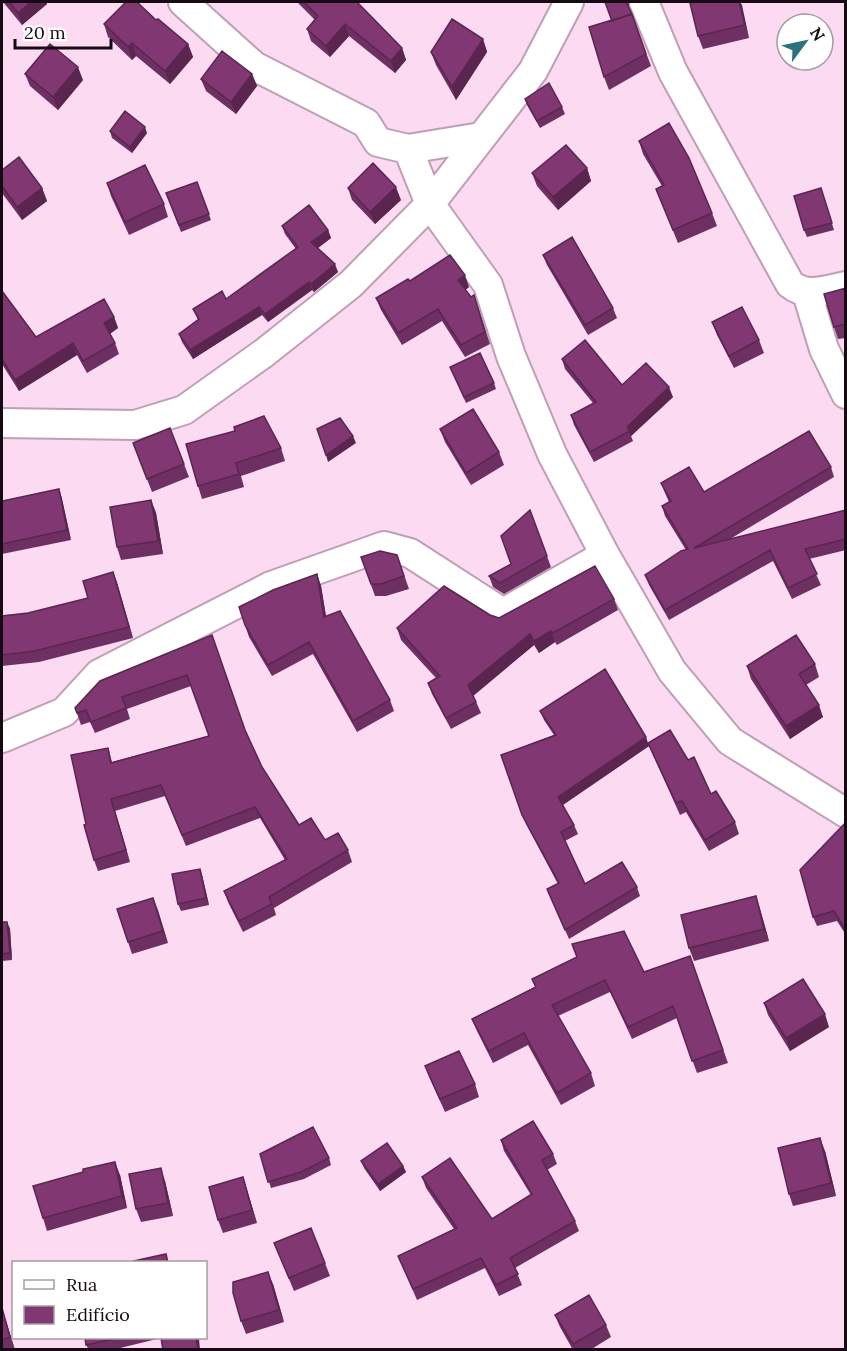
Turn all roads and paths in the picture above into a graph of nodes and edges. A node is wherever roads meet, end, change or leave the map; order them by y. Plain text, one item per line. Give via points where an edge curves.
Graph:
1 (183, 2) edge
2 (569, 2) edge
3 (644, 2) edge
4 (481, 137) junction
5 (408, 148) junction
6 (430, 204) junction
7 (846, 286) edge
8 (807, 293) junction
9 (846, 394) edge
10 (2, 423) edge
11 (605, 555) junction
12 (2, 738) edge
13 (846, 813) edge

1 - 5 street via 254,66 366,123 378,141
2 - 4 street via 533,71
3 - 8 street via 673,72 758,228 790,284
4 - 5 street
4 - 6 street
5 - 6 street
6 - 10 street via 351,284 184,410 135,425
6 - 11 street via 488,285 511,356 552,454
7 - 8 street
8 - 9 street via 824,349
11 - 12 street via 503,613 410,553 384,546 271,586 99,674 64,712
11 - 13 street via 672,671 730,741

